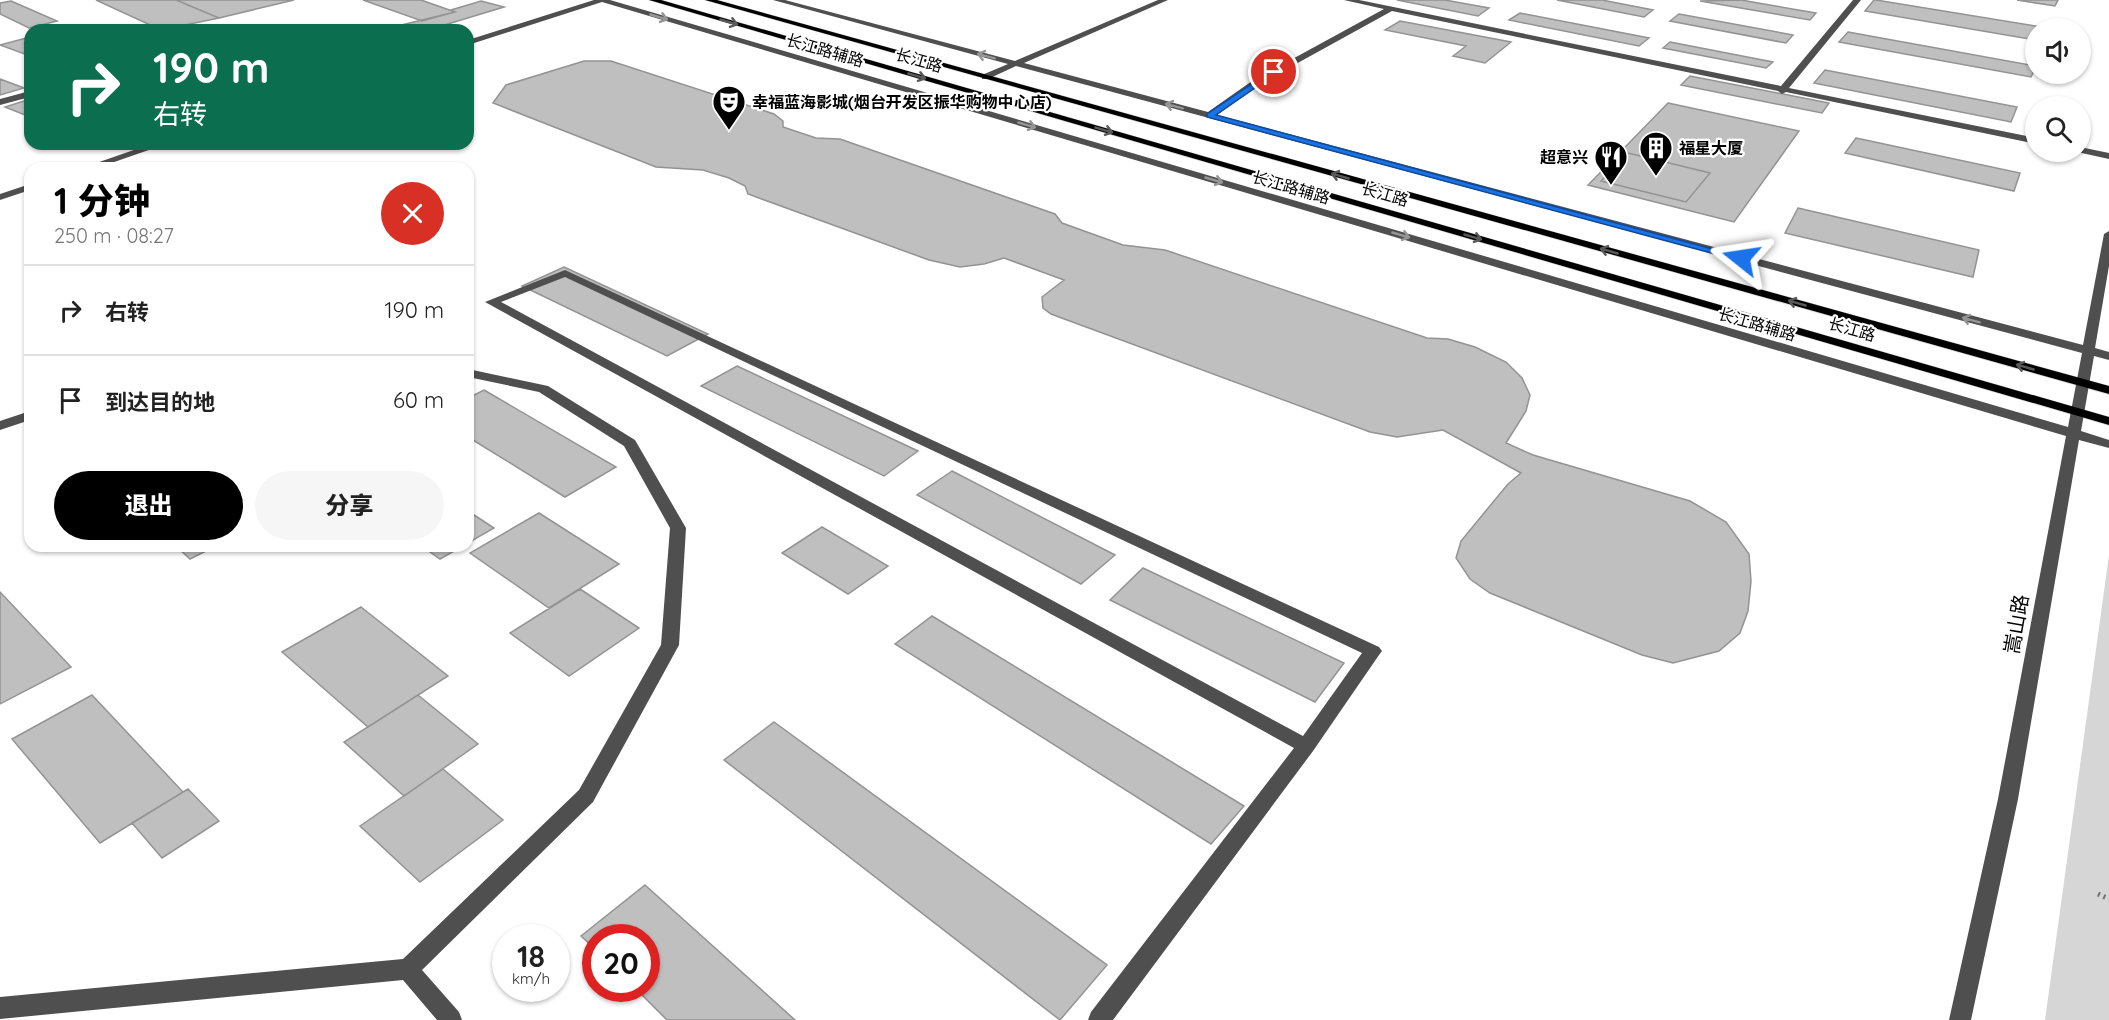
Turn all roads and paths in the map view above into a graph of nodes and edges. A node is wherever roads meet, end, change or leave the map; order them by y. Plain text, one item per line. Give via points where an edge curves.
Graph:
1 (602, 0) edge
2 (653, 0) edge
3 (709, 0) edge
4 (777, 0) edge
5 (1164, 0) edge
6 (1348, 0) edge
7 (1857, 0) edge
8 (1390, 9) junction
9 (474, 42) edge
10 (1015, 64) junction
11 (985, 77) junction
12 (1782, 91) junction
13 (24, 96) edge
14 (0, 102) edge
15 (1209, 116) junction
16 (2025, 139) edge
17 (142, 150) edge
18 (2091, 152) edge
19 (2109, 156) edge
20 (106, 162) edge
21 (24, 189) edge
22 (0, 196) edge
23 (2109, 234) edge
24 (2087, 351) junction
25 (2109, 356) edge
26 (474, 374) edge
27 (2081, 382) junction
28 (2109, 390) edge
29 (2076, 411) junction
30 (24, 417) edge
31 (2109, 421) edge
32 (0, 426) edge
33 (2072, 433) junction
34 (2109, 444) edge
35 (1306, 746) junction
36 (2098, 894) dead end
37 (2109, 898) edge
38 (408, 969) junction
39 (0, 1008) edge
40 (451, 1020) edge
41 (1099, 1020) edge
42 (1960, 1020) edge

1 - 9 street
1 -> 33 street, 长江路辅路
2 -> 29 main road, 长江路
3 - 11 main road, 长江路
10 -> 4 street, 长江路辅路
5 - 10 street
6 - 8 street
7 - 12 street
8 - 12 street
8 - 15 street via 1255,83
10 - 11 street
15 -> 10 street, 长江路辅路
27 -> 11 main road, 长江路
12 - 16 street
13 - 14 street
24 -> 15 street, 长江路辅路
17 - 20 street
18 - 19 street
21 - 22 street
23 - 24 street, 嵩山路
24 - 25 street, 长江路辅路
24 - 27 street, 嵩山路
26 - 38 street via 543,389 630,443 678,528 670,645 586,796
27 - 28 main road, 长江路
27 - 29 street, 嵩山路
29 - 31 main road, 长江路
29 - 33 street, 嵩山路
30 - 32 street
33 - 34 street, 长江路辅路
33 - 42 street, 嵩山路 via 2008,799
35 - 35 street via 898,524 491,302 565,273 1373,651
35 - 41 street
36 - 37 path
38 - 39 street
38 - 40 street

